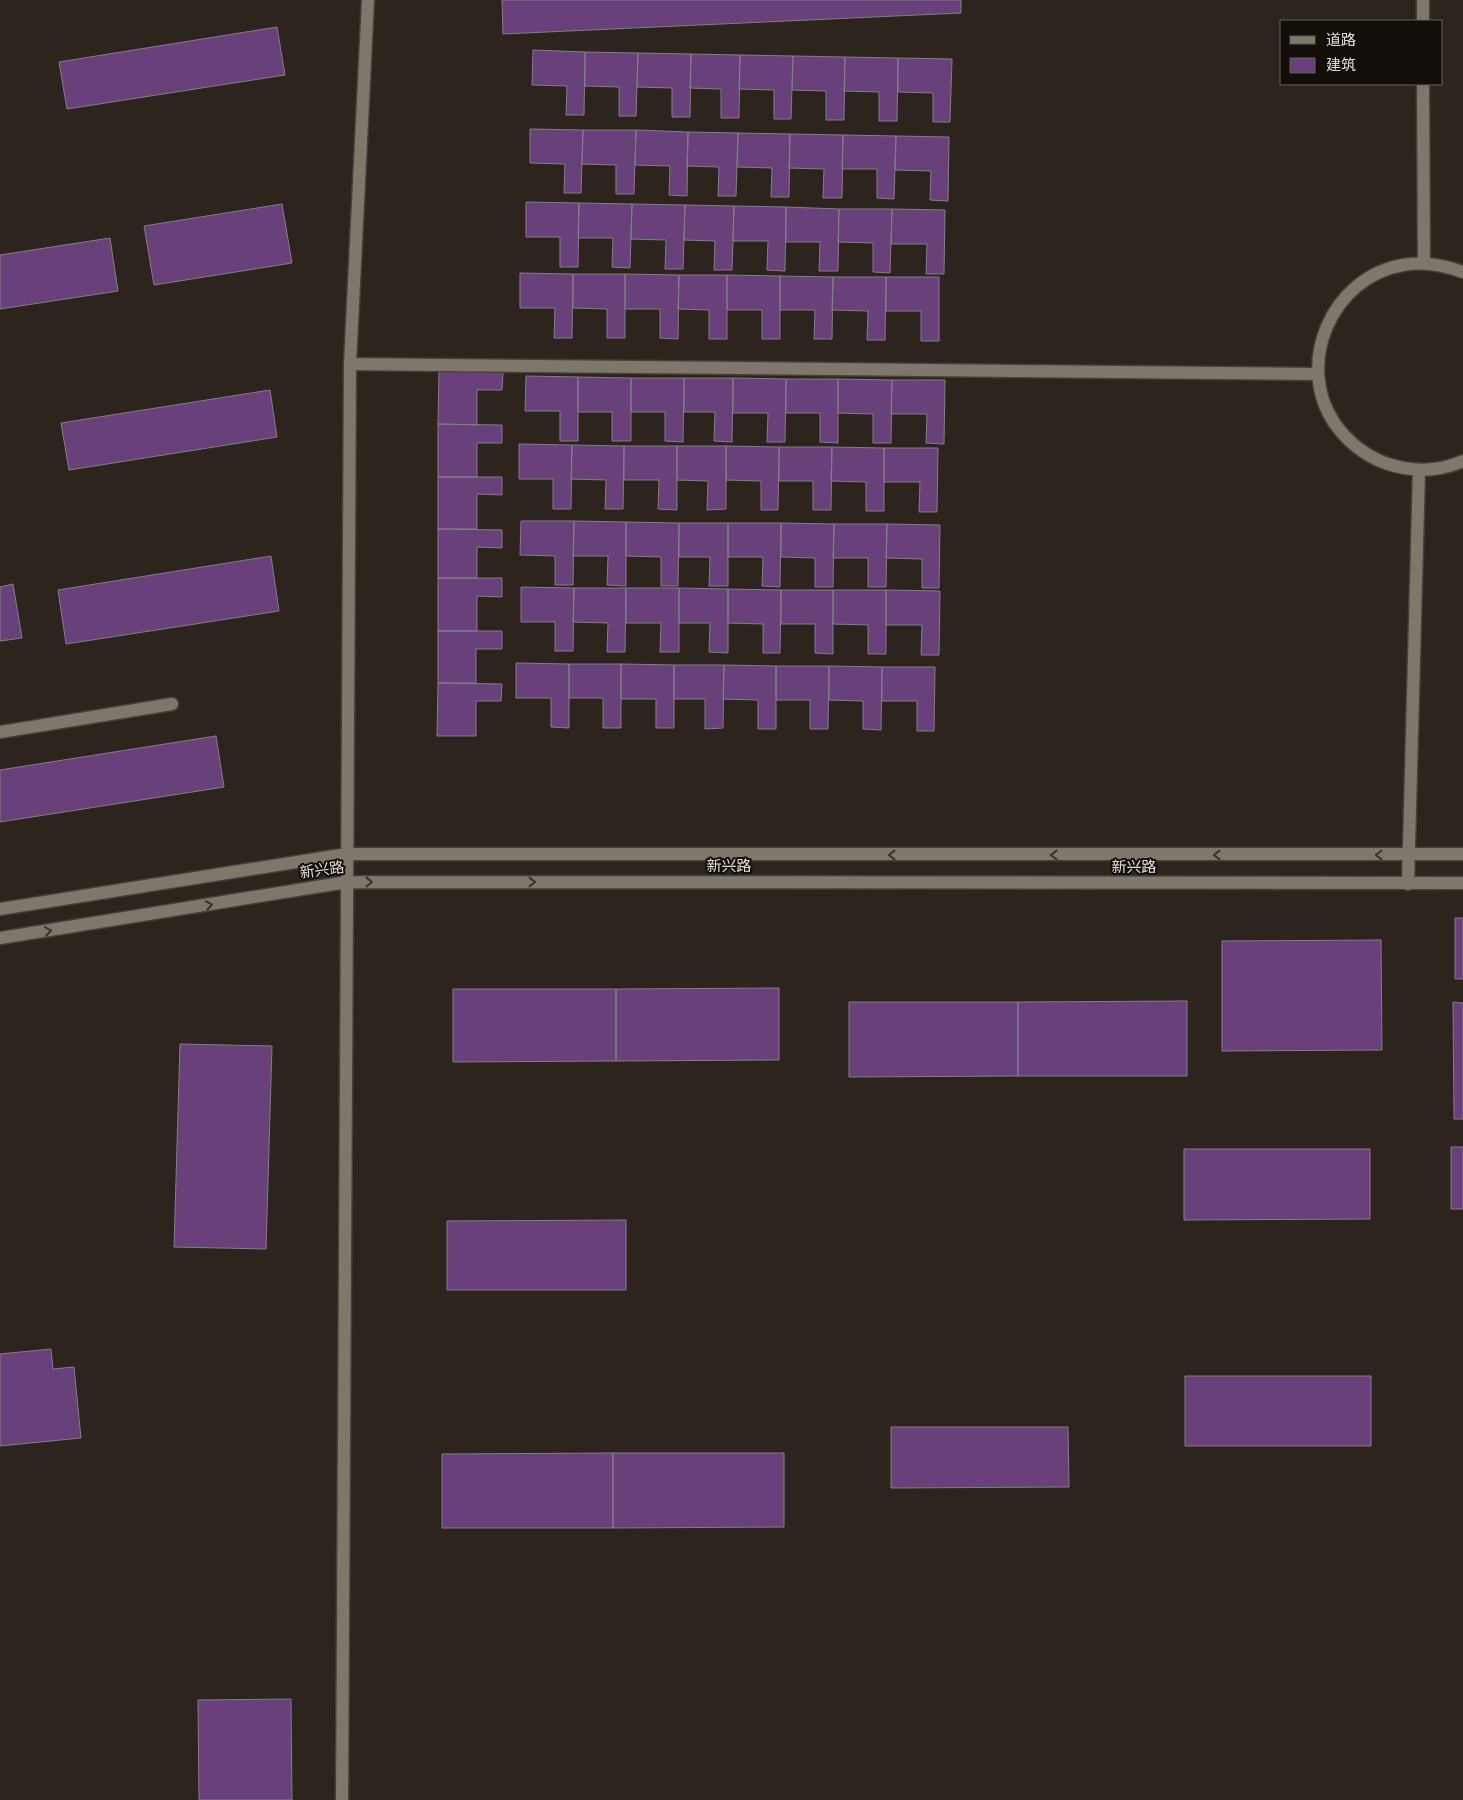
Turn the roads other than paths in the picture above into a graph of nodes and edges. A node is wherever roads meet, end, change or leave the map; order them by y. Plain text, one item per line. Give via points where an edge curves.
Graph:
1 (368, 0) edge
2 (1423, 0) edge
3 (1423, 20) edge
4 (1423, 85) edge
5 (1424, 263) junction
6 (1463, 272) edge
7 (350, 364) junction
8 (1318, 374) junction
9 (1463, 461) edge
10 (1419, 470) junction
11 (172, 704) dead end
12 (0, 732) edge
13 (347, 854) junction
14 (1463, 854) edge
15 (1408, 855) junction
16 (347, 882) junction
17 (1463, 883) edge
18 (1408, 884) junction
19 (0, 909) edge
20 (0, 938) edge
21 (342, 1800) edge

1 - 7 main road
2 - 3 main road
4 - 5 main road
5 - 6 main road
5 - 8 main road via 1382,271 1346,295 1323,332
7 - 8 main road
7 - 13 main road
8 - 10 main road via 1322,396 1342,434 1377,460
9 - 10 main road
10 - 15 main road
11 - 12 main road
15 -> 13 main road, 新兴路
13 - 16 main road
13 - 19 main road, 新兴路
14 - 15 main road, 新兴路
15 - 18 main road
16 -> 18 main road, 新兴路
20 -> 16 main road, 新兴路
16 - 21 main road
17 - 18 main road, 新兴路

